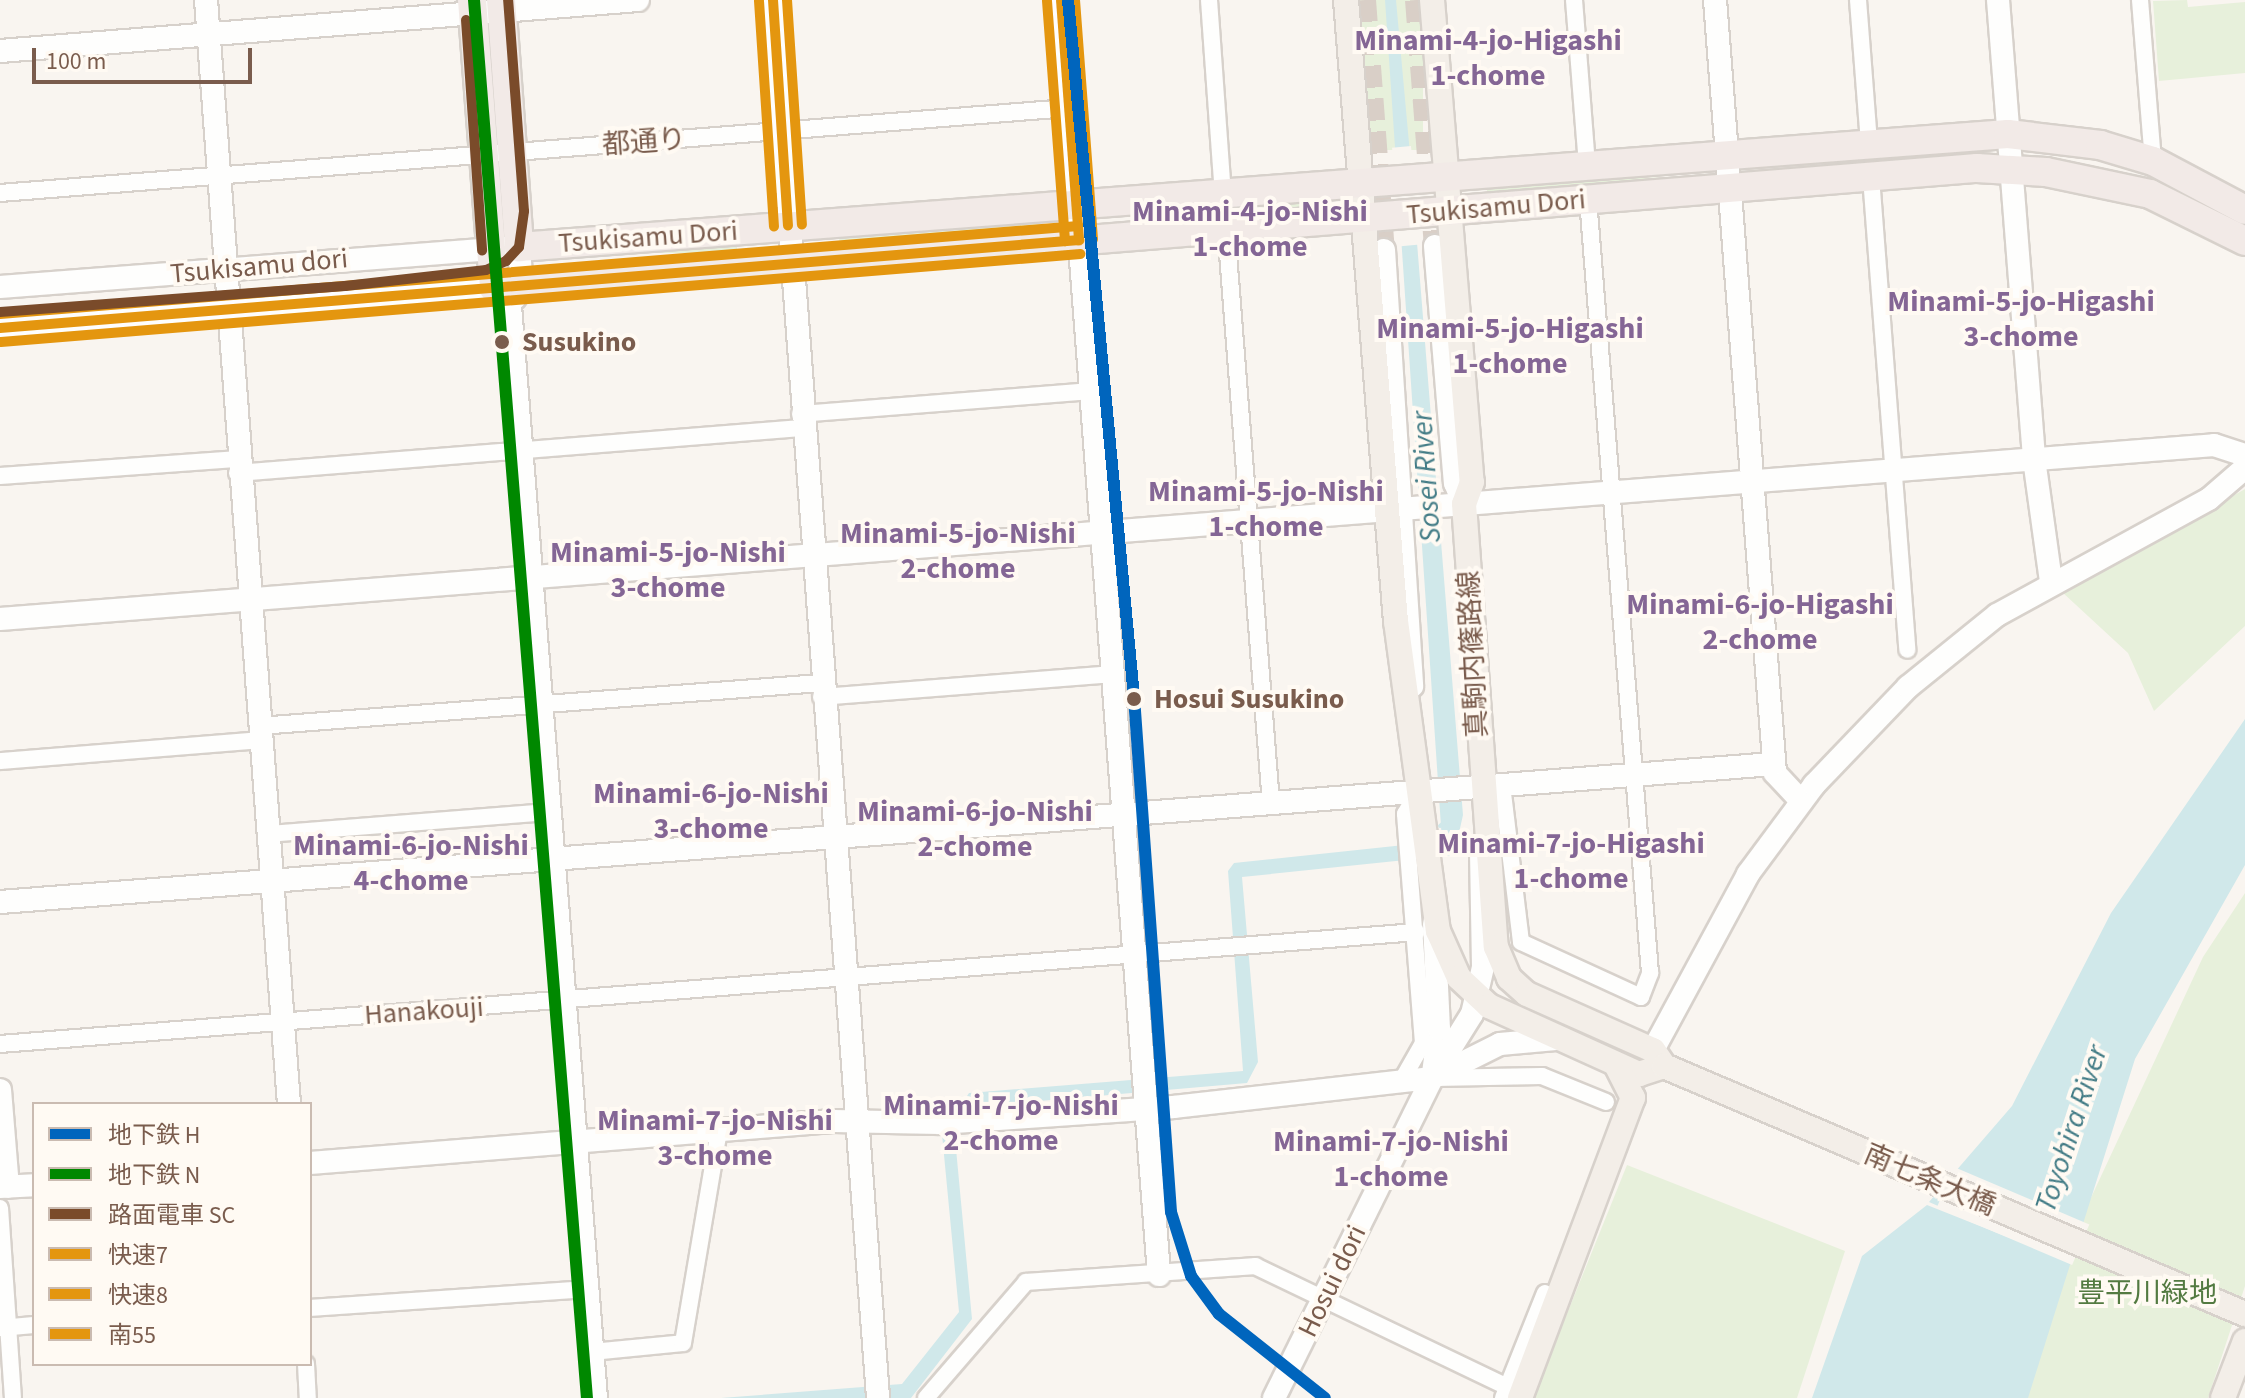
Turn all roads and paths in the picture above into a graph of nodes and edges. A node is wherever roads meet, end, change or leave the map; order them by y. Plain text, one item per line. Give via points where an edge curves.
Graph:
1 (206, 0) edge
2 (638, 0) edge
3 (773, 0) edge
4 (1061, 0) edge
5 (1209, 0) edge
6 (1346, 0) edge
7 (1432, 0) edge
8 (1574, 0) edge
9 (1715, 0) edge
10 (1858, 0) edge
11 (1998, 0) edge
12 (2140, 0) edge
13 (501, 5) edge
14 (472, 6) edge
15 (208, 34) junction
16 (0, 51) edge
17 (1069, 108) junction
18 (783, 132) junction
19 (2008, 134) junction
20 (1869, 143) junction
21 (512, 152) junction
22 (484, 154) junction
23 (1727, 154) junction
24 (2153, 161) junction
25 (1587, 165) junction
26 (2011, 169) junction
27 (219, 175) junction
28 (1446, 176) junction
29 (1871, 177) junction
30 (1360, 182) junction
31 (1730, 188) junction
32 (0, 193) edge
33 (1223, 193) junction
34 (1588, 199) junction
35 (1077, 204) junction
36 (1450, 210) junction
37 (2245, 210) edge
38 (1363, 218) junction
39 (788, 226) junction
40 (1226, 228) junction
41 (1079, 240) junction
42 (2245, 241) edge
43 (1435, 246) tunnel mouth
44 (505, 247) junction
45 (1384, 250) tunnel mouth
46 (789, 263) junction
47 (225, 269) junction
48 (0, 287) edge
49 (509, 293) junction
50 (226, 310) junction
51 (0, 328) edge
52 (1090, 391) junction
53 (800, 421) junction
54 (521, 450) junction
55 (2245, 455) edge
56 (2034, 459) junction
57 (236, 466) junction
58 (2245, 468) edge
59 (1893, 470) junction
60 (0, 476) edge
61 (1753, 481) junction
62 (1612, 492) junction
63 (1424, 507) junction
64 (1248, 521) junction
65 (1101, 532) junction
66 (811, 553) junction
67 (530, 575) junction
68 (2051, 581) junction
69 (248, 600) junction
70 (0, 619) edge
71 (1907, 650) dead end
72 (1112, 674) junction
73 (821, 690) junction
74 (541, 707) junction
75 (259, 733) junction
76 (0, 761) edge
77 (1774, 764) junction
78 (1634, 775) junction
79 (1461, 788) junction
80 (1801, 801) junction
81 (1271, 803) junction
82 (550, 812) junction
83 (1123, 815) junction
84 (1483, 833) junction
85 (268, 834) junction
86 (834, 838) junction
87 (553, 859) junction
88 (271, 882) junction
89 (0, 902) edge
90 (1434, 911) junction
91 (1417, 932) junction
92 (1134, 956) junction
93 (845, 981) junction
94 (1477, 997) junction
95 (565, 1001) junction
96 (283, 1021) junction
97 (1556, 1039) junction
98 (0, 1044) edge
99 (1659, 1058) junction
100 (1616, 1064) junction
101 (1432, 1078) junction
102 (1402, 1080) junction
103 (0, 1090) edge
104 (1145, 1095) junction
105 (289, 1102) edge
106 (1606, 1102) dead end
107 (856, 1120) junction
108 (719, 1131) junction
109 (576, 1143) junction
110 (312, 1163) edge
111 (32, 1186) edge
112 (3, 1194) edge
113 (1159, 1275) junction
114 (587, 1289) junction
115 (1545, 1293) dead end
116 (1323, 1299) junction
117 (312, 1308) edge
118 (2242, 1313) edge
119 (32, 1325) edge
120 (4, 1328) edge
121 (2245, 1341) edge
122 (592, 1352) junction
123 (306, 1366) edge
124 (878, 1392) edge
125 (1510, 1394) edge
126 (13, 1398) edge
127 (308, 1398) edge
128 (596, 1398) edge
129 (926, 1398) edge
130 (1274, 1398) edge
131 (2223, 1398) edge

1 - 15 street
2 - 13 street
3 - 18 street
4 - 17 street
5 - 33 street
6 - 30 main road, 真駒内篠路線
7 - 28 main road, 真駒内篠路線
8 - 25 street
9 - 23 street
10 - 20 street
11 - 19 street
12 - 24 street
13 - 14 street
13 - 21 highway
14 - 15 street
14 - 22 highway
15 - 16 street
15 - 27 street
17 - 18 street, 都通り
17 - 35 street
18 - 21 street, 都通り
18 - 39 street
19 - 20 highway, Tsukisamu Dori
19 - 24 highway, Tsukisamu Dori via 2100,145
19 - 26 street
20 - 23 highway, Tsukisamu Dori
21 - 22 street, 都通り
21 - 44 highway
22 - 27 street, 都通り
22 - 44 highway
23 - 25 highway, Tsukisamu Dori
23 - 31 street
24 - 37 highway, Tsukisamu Dori
25 - 28 highway, Tsukisamu Dori
26 - 29 highway, Tsukisamu Dori
26 - 42 highway, Tsukisamu Dori via 2150,194
26 - 56 street
27 - 32 street, 都通り
27 - 47 street
28 - 30 highway, Tsukisamu Dori
28 - 36 main road, 真駒内篠路線
29 - 31 highway, Tsukisamu Dori
29 - 59 street
30 - 33 highway, Tsukisamu Dori
30 - 38 main road, 真駒内篠路線
31 - 34 highway, Tsukisamu Dori
31 - 61 street
33 - 35 highway, Tsukisamu Dori
34 - 36 highway, Tsukisamu Dori
34 - 62 street
35 - 39 highway, Tsukisamu Dori
35 - 41 street
36 - 38 highway, Tsukisamu Dori
36 - 63 main road, 真駒内篠路線 via 1472,482
38 - 40 highway, Tsukisamu Dori
38 - 63 main road, 真駒内篠路線
39 - 44 highway, Tsukisamu Dori
39 - 46 street
40 - 41 highway, Tsukisamu Dori
40 - 64 street
41 - 46 highway, Tsukisamu Dori
41 - 52 street
43 - 63 street via 1455,483
44 - 47 street, Tsukisamu dori
44 - 49 highway
45 - 63 street
46 - 49 highway, Tsukisamu Dori
46 - 53 street
47 - 48 street, Tsukisamu dori
47 - 50 street
49 - 50 street, Tsukisamu dori
49 - 54 street
50 - 51 street, Tsukisamu dori
50 - 57 street
52 - 53 street
52 - 65 street
53 - 54 street
53 - 66 street
54 - 57 street
54 - 67 street
55 - 56 street via 2214,445
56 - 59 street
56 - 68 street
57 - 60 street
57 - 69 street
58 - 68 street via 2209,499
59 - 61 street
59 - 71 street
61 - 62 street
61 - 77 street
62 - 63 street
62 - 78 street
63 - 64 street
63 - 79 main road, 真駒内篠路線
63 - 79 main road, 真駒内篠路線 via 1412,707
64 - 65 street
64 - 81 street
65 - 66 street
65 - 72 street
66 - 67 street
66 - 73 street
67 - 69 street
67 - 74 street
68 - 80 street via 1932,665
69 - 70 street
69 - 75 street
72 - 73 street
72 - 83 street
73 - 74 street
73 - 86 street
74 - 75 street
74 - 82 street
75 - 76 street
75 - 85 street
77 - 78 street
77 - 80 street via 1777,780
78 - 79 street
78 - 79 street via 1650,973 1641,997 1521,942
79 - 81 street
79 - 84 main road, 真駒内篠路線
79 - 90 main road, 真駒内篠路線
79 - 91 street via 1405,814
80 - 99 street via 1736,892
81 - 83 street
82 - 85 street
82 - 87 street
83 - 86 street
83 - 92 street
84 - 94 street
84 - 99 main road, 真駒内篠路線 via 1496,947 1509,978 1540,1001
85 - 88 street
86 - 87 street
86 - 93 street
87 - 88 street
87 - 95 street
88 - 89 street
88 - 96 street
90 - 94 main road, 真駒内篠路線 via 1451,964
90 - 101 street via 1439,1029
91 - 92 street, Hanakouji
91 - 102 street via 1423,1043
92 - 93 street, Hanakouji
92 - 104 street
93 - 95 street, Hanakouji
93 - 107 street
94 - 97 main road, 真駒内篠路線
94 - 101 street, Hosui dori
95 - 96 street, Hanakouji
95 - 109 street
96 - 98 street, Hanakouji
96 - 105 street
97 - 100 main road, 真駒内篠路線
97 - 101 street via 1500,1044
99 - 100 main road, 真駒内篠路線 via 1639,1074
99 - 118 main road, 南七条大橋
100 - 125 main road via 1633,1098
101 - 102 street
101 - 106 street via 1542,1076
101 - 116 street, Hosui dori
102 - 104 street
103 - 112 street
104 - 107 street via 965,1122
104 - 113 street
107 - 108 street
107 - 124 street
108 - 109 street
108 - 122 street via 683,1343
109 - 110 street
109 - 114 street
111 - 112 street
112 - 120 street
113 - 116 street via 1255,1266
113 - 129 street via 1026,1282
114 - 117 street
114 - 122 street
115 - 125 street
116 - 125 street
116 - 130 street, Hosui dori
119 - 120 street
120 - 126 street
121 - 131 main road
122 - 128 street
123 - 127 street

